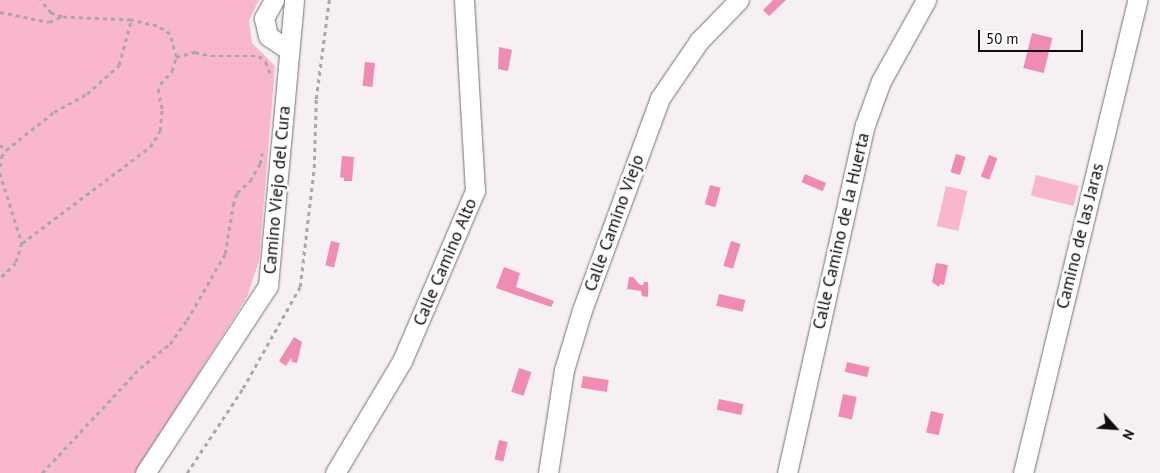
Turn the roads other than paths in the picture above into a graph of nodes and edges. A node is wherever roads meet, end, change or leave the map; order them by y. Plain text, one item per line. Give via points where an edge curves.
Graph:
1 (274, 0) edge
2 (294, 0) edge
3 (464, 0) edge
4 (739, 0) edge
5 (926, 0) edge
6 (1137, 0) edge
7 (289, 50) junction
8 (145, 473) edge
9 (335, 473) edge
10 (548, 473) edge
11 (787, 473) edge
12 (1023, 473) edge

1 - 7 street via 264,18 268,36
2 - 7 street, Camino Viejo del Cura
3 - 9 street, Calle Camino Alto via 475,191 402,361
4 - 10 street, Calle Camino Viejo via 699,41 660,98 576,327 564,370
5 - 11 street, Calle Camino de la Huerta via 881,81 865,125
6 - 12 street, Camino de las Jaras
7 - 8 street, Camino Viejo del Cura via 268,286

